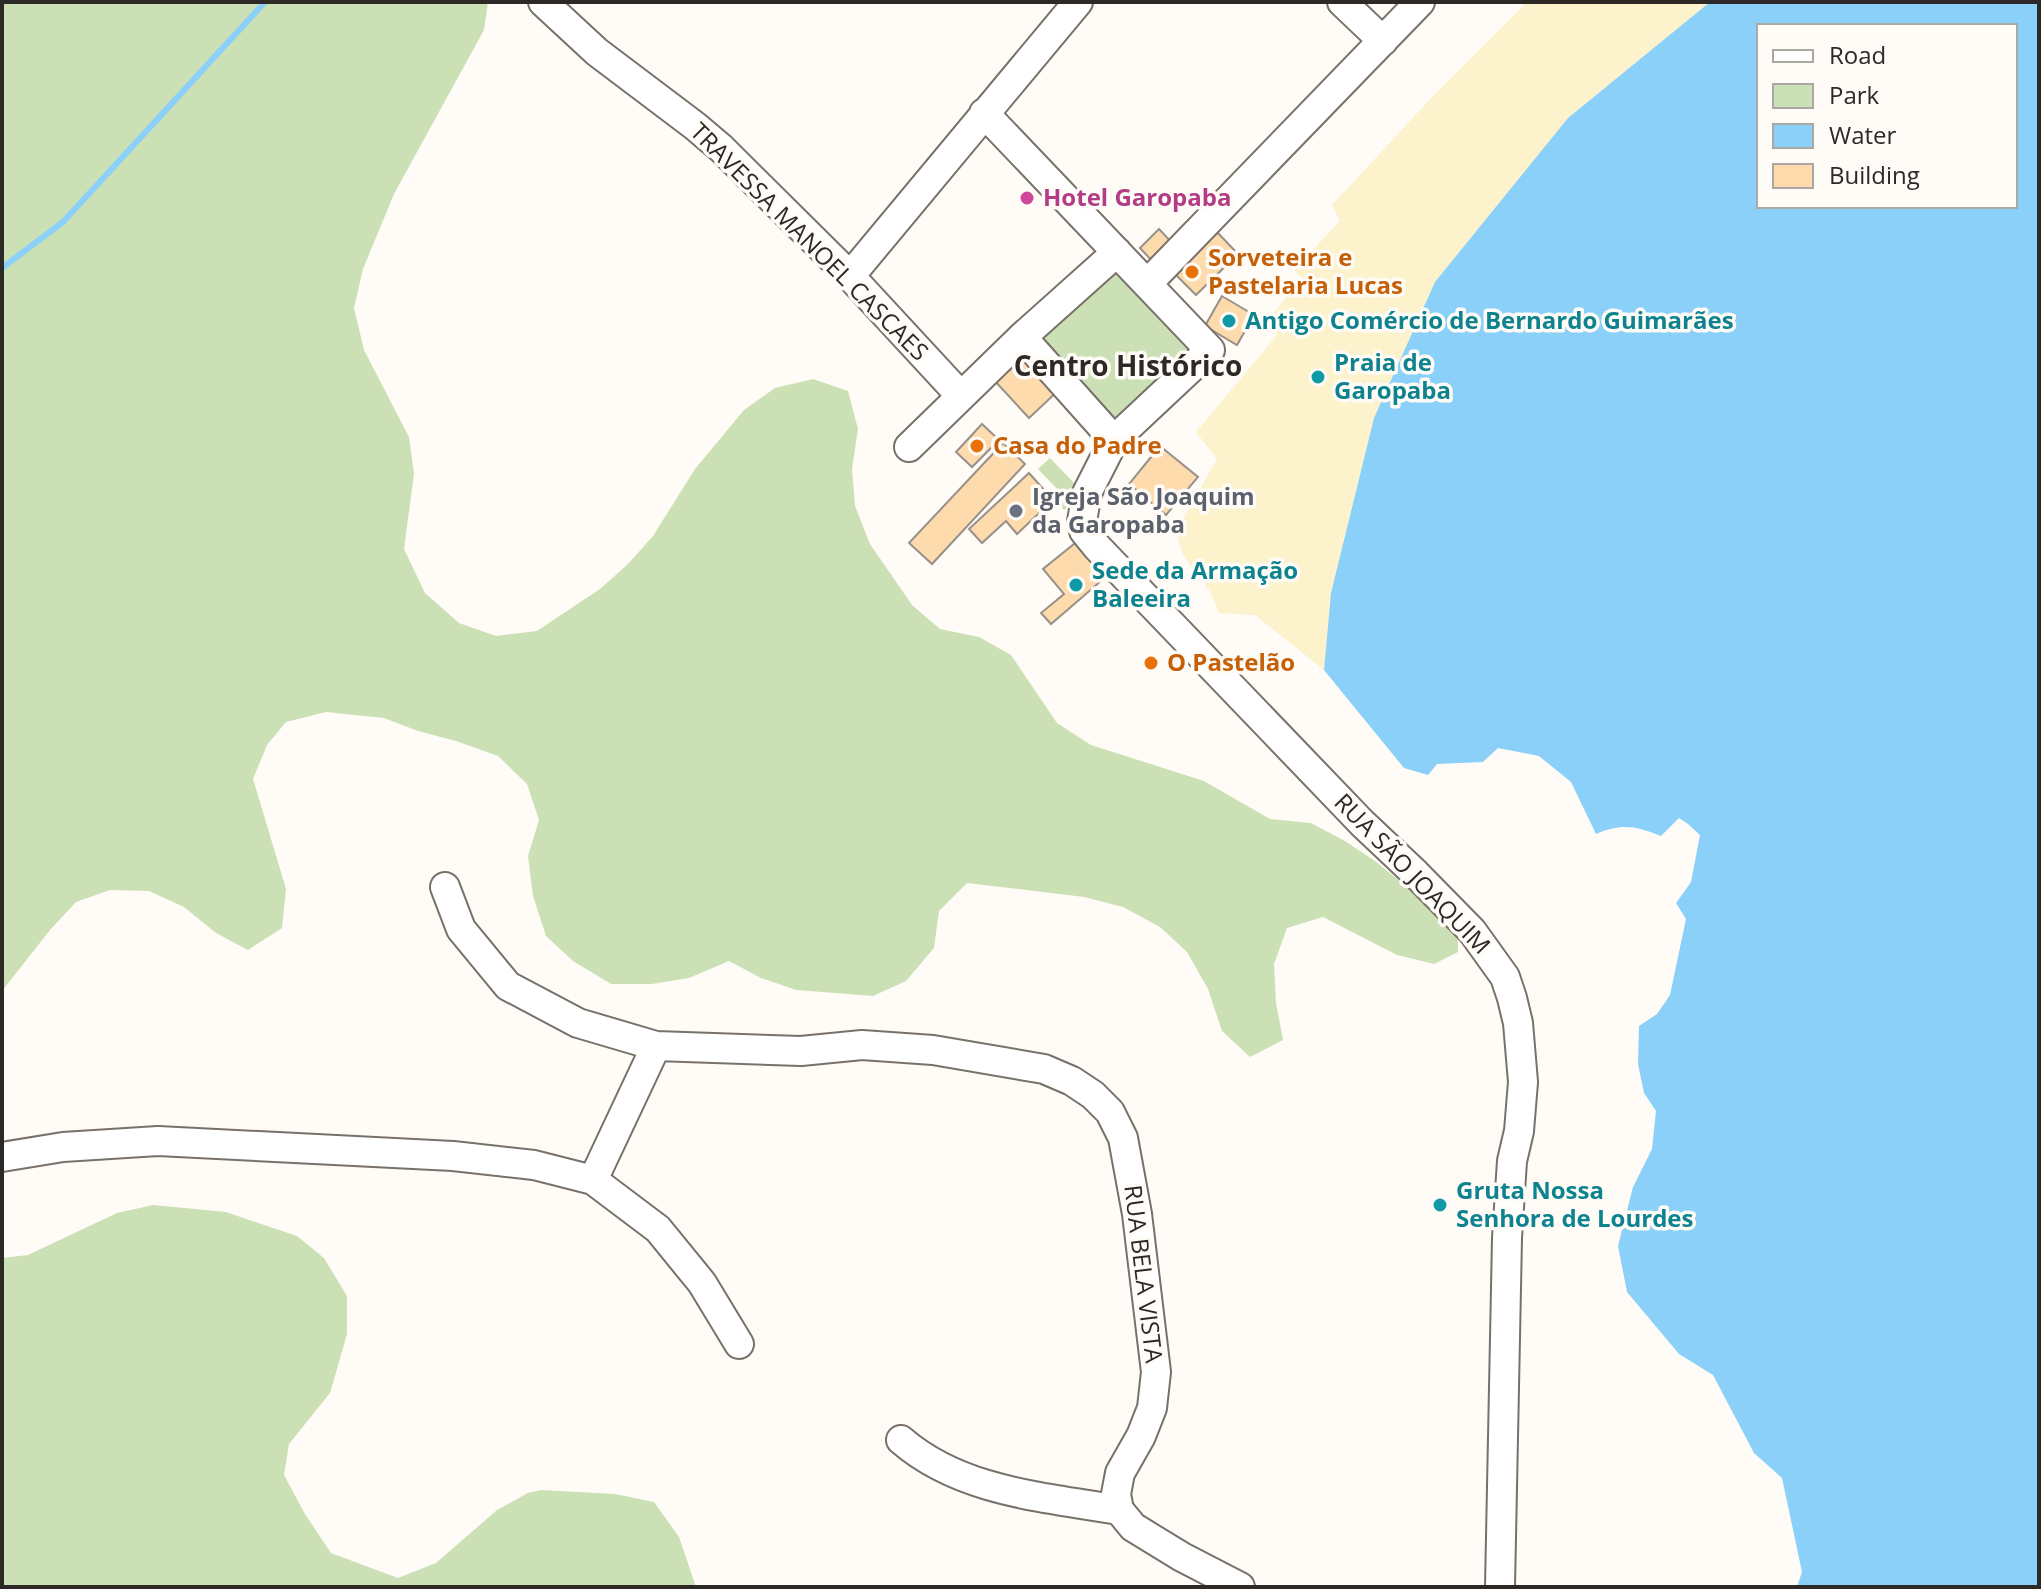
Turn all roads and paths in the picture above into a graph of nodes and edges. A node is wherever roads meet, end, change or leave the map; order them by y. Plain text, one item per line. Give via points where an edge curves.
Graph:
1 (543, 2) edge
2 (1078, 2) edge
3 (1342, 2) edge
4 (1420, 2) edge
5 (1383, 41) junction
6 (984, 113) junction
7 (1117, 252) junction
8 (850, 276) junction
9 (1147, 284) junction
10 (1022, 337) junction
11 (961, 396) junction
12 (1114, 440) junction
13 (909, 447) dead end
14 (445, 887) dead end
15 (656, 1046) junction
16 (2, 1157) edge
17 (593, 1180) junction
18 (739, 1344) dead end
19 (901, 1440) dead end
20 (1119, 1510) junction
21 (1240, 1587) edge
22 (1500, 1587) edge

1 - 8 street, TRAVESSA MANOEL CASCAES via 597,52 721,148
2 - 6 street
3 - 5 street
4 - 5 street
5 - 9 street
6 - 7 street
6 - 8 street
7 - 9 street
7 - 10 street
8 - 11 street, TRAVESSA MANOEL CASCAES
9 - 12 street, RUA SÃO JOAQUIM via 1210,350
10 - 11 street
10 - 12 street
11 - 13 street
12 - 22 street, RUA SÃO JOAQUIM via 1087,493 1084,531 1472,931 1505,977 1518,1023 1523,1082 1507,1238
14 - 15 street, RUA BELA VISTA via 461,929 508,986 578,1023
15 - 17 street
15 - 20 street, RUA BELA VISTA via 933,1050 1044,1069 1072,1081 1110,1112 1123,1138 1137,1214 1156,1372 1152,1408 1120,1473
16 - 17 street via 158,1141 453,1156 534,1165
17 - 18 street via 658,1229 702,1283
19 - 20 street via 967,1479
20 - 21 street via 1133,1527

